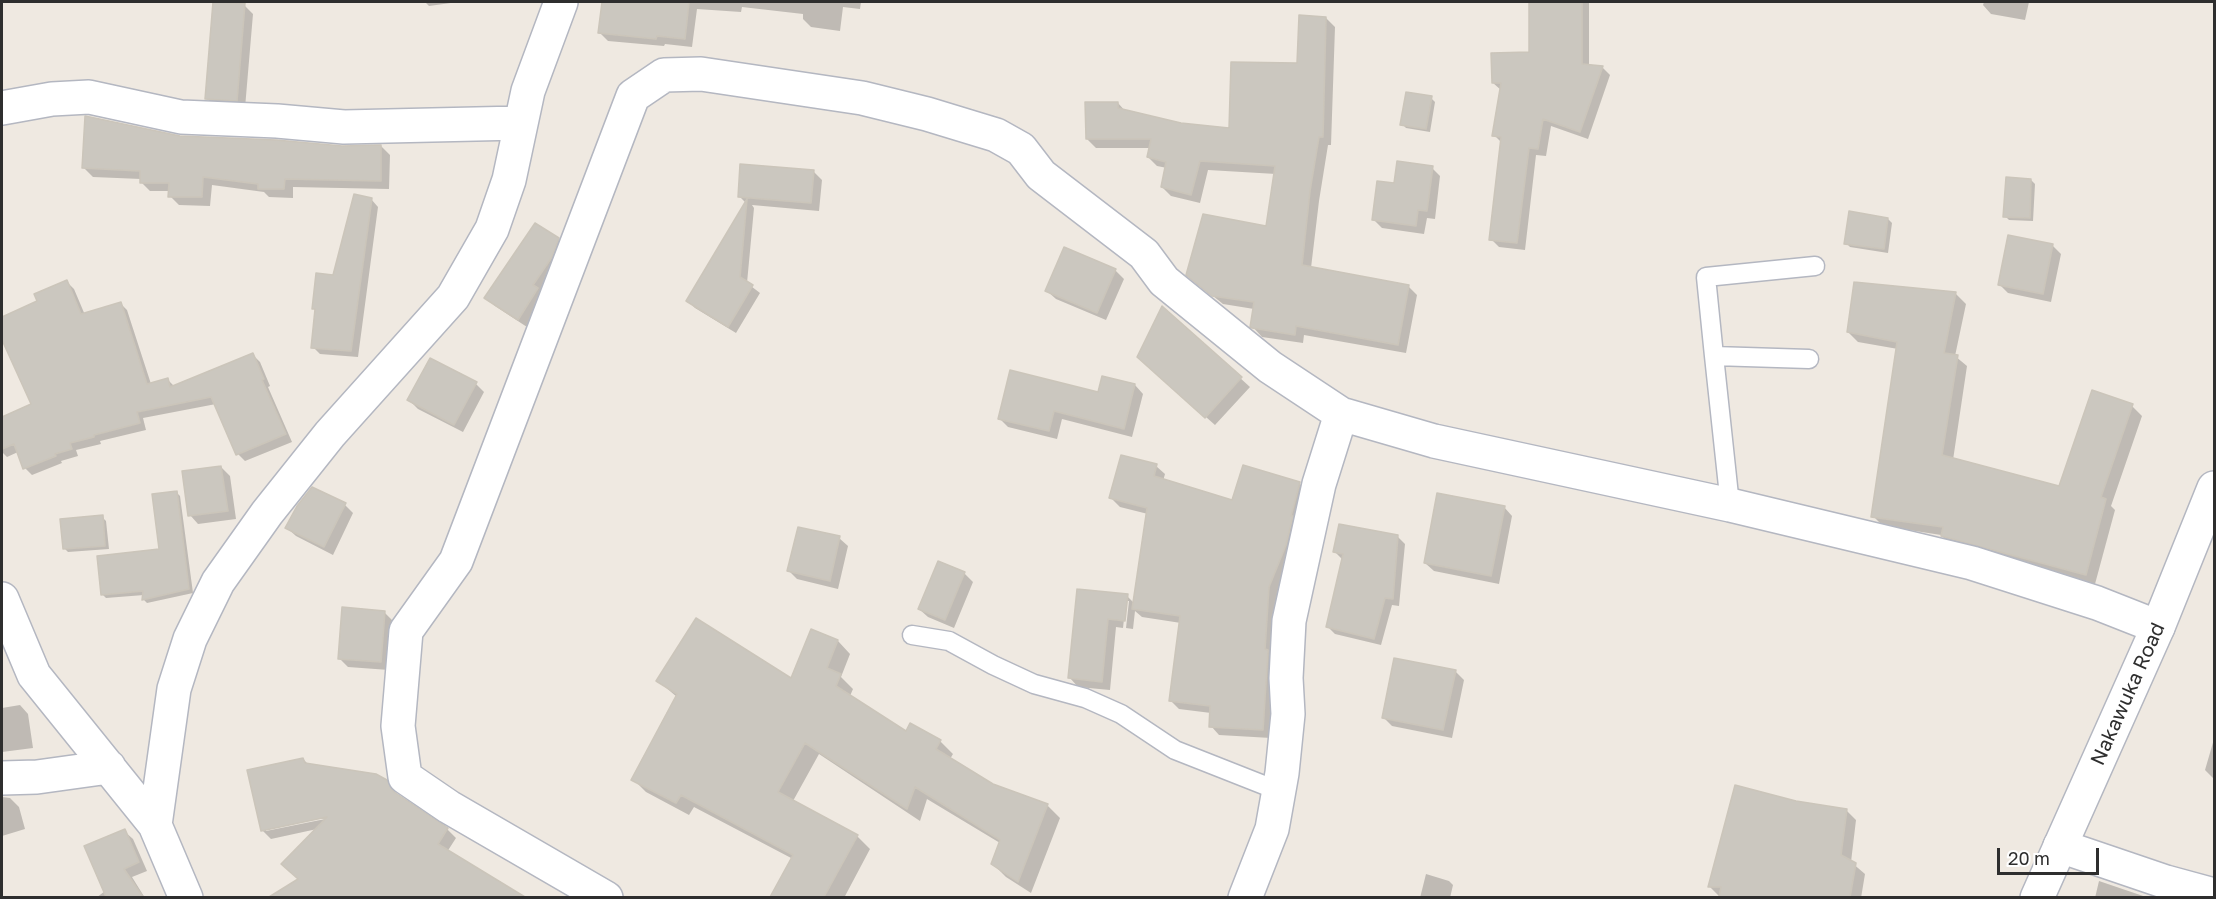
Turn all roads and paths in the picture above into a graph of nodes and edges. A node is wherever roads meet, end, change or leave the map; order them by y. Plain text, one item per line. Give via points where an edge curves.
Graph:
1 (561, 2) edge
2 (2, 108) edge
3 (520, 123) junction
4 (1815, 266) dead end
5 (1714, 356) junction
6 (1809, 359) dead end
7 (1341, 414) junction
8 (2214, 488) edge
9 (1730, 505) junction
10 (2, 599) edge
11 (2158, 627) junction
12 (912, 634) dead end
13 (109, 767) junction
14 (2, 778) edge
15 (1279, 791) junction
16 (155, 825) junction
17 (2060, 846) junction
18 (2214, 895) edge
19 (186, 897) edge
20 (606, 897) edge
21 (1245, 897) edge
22 (2037, 897) edge

1 - 3 street
2 - 3 street via 88,97 181,117 344,127
3 - 16 street via 509,180 492,229 453,297 330,434 218,582 190,639 174,689
4 - 5 lane via 1706,277
5 - 6 lane
5 - 9 lane
7 - 9 street via 1434,441
7 - 15 street via 1319,484 1289,621 1288,714
7 - 20 street via 1270,367 1181,296 1144,254 1041,175 1021,149 996,135 862,98 701,74 664,75 633,96 456,561 406,631 398,726 405,777 449,807
8 - 11 street, Nakawuka Road
9 - 11 street via 1972,563
10 - 13 street via 34,675
11 - 17 street, Nakawuka Road
12 - 15 lane via 949,640 1034,684 1085,698 1121,714 1175,750
13 - 14 street
13 - 16 street
15 - 21 street via 1272,829
16 - 19 street
17 - 18 street
17 - 22 street, Nakawuka Road

